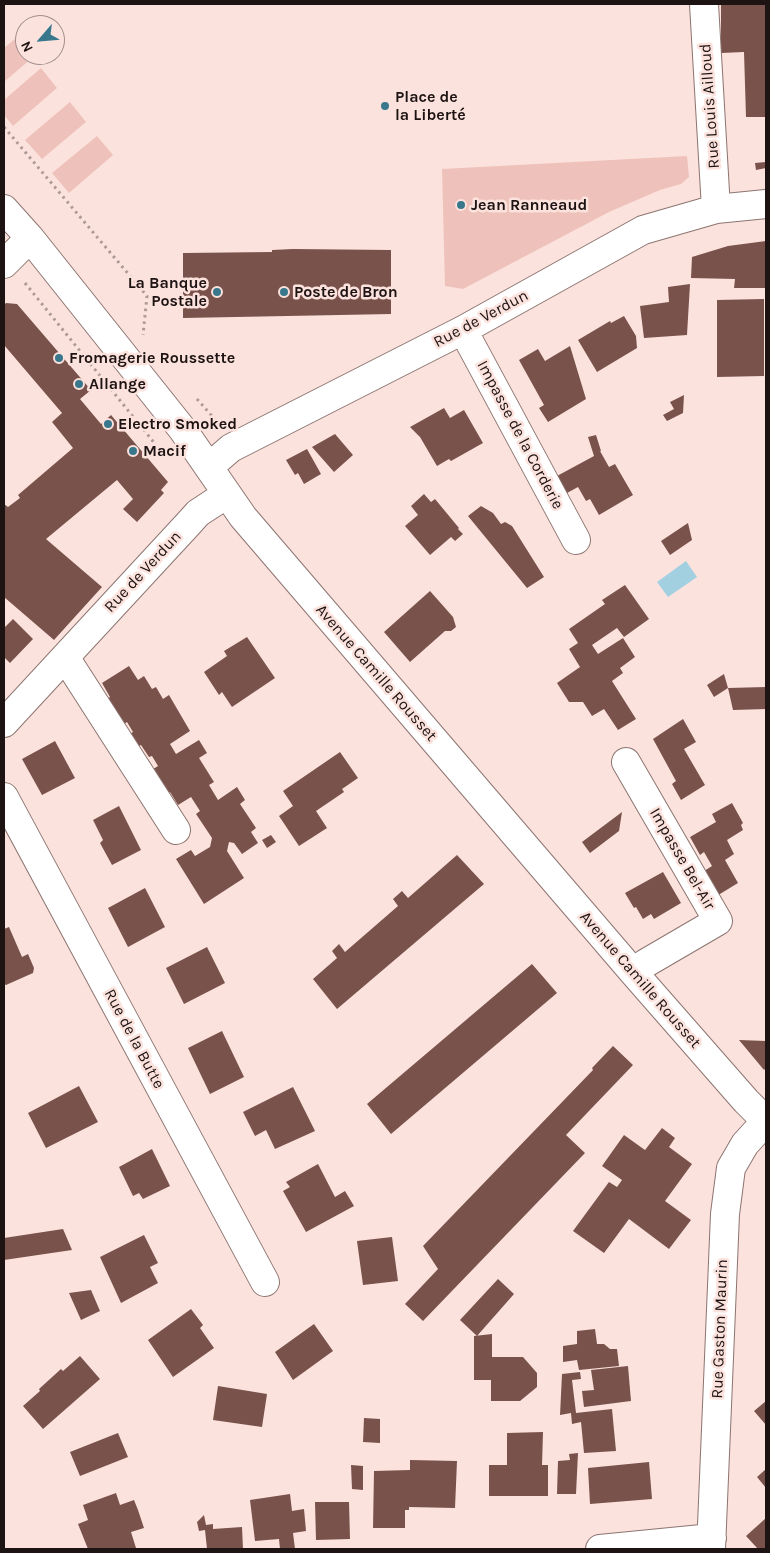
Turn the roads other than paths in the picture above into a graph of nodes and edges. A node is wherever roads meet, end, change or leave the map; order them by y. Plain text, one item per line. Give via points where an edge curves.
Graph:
1 (704, 4) edge
2 (766, 204) edge
3 (4, 209) edge
4 (716, 209) junction
5 (30, 238) junction
6 (4, 264) edge
7 (463, 330) junction
8 (208, 467) junction
9 (227, 494) junction
10 (576, 540) dead end
11 (65, 657) junction
12 (4, 723) edge
13 (626, 762) dead end
14 (4, 797) edge
15 (176, 830) dead end
16 (632, 972) junction
17 (766, 1121) edge
18 (265, 1282) dead end
19 (712, 1544) edge
20 (600, 1549) edge

1 - 4 street, Rue Louis Ailloud
2 - 4 street, Rue de Verdun
3 - 5 street, Avenue Camille Rousset
4 - 7 street, Rue de Verdun via 643,230
5 - 6 street
5 - 8 street, Avenue Camille Rousset via 183,430
7 - 8 street, Rue de Verdun via 231,448
7 - 10 street, Impasse de la Corderie
8 - 9 street, Avenue Camille Rousset
9 - 11 street, Rue de Verdun via 198,513
9 - 16 street, Avenue Camille Rousset via 243,517
11 - 12 street, Rue de Verdun
11 - 15 street
13 - 16 street, Impasse Bel-Air via 718,921
14 - 18 street, Rue de la Butte
16 - 17 street, Avenue Camille Rousset
17 - 19 street, Rue Gaston Maurin via 745,1144 731,1168 725,1214
19 - 20 street

